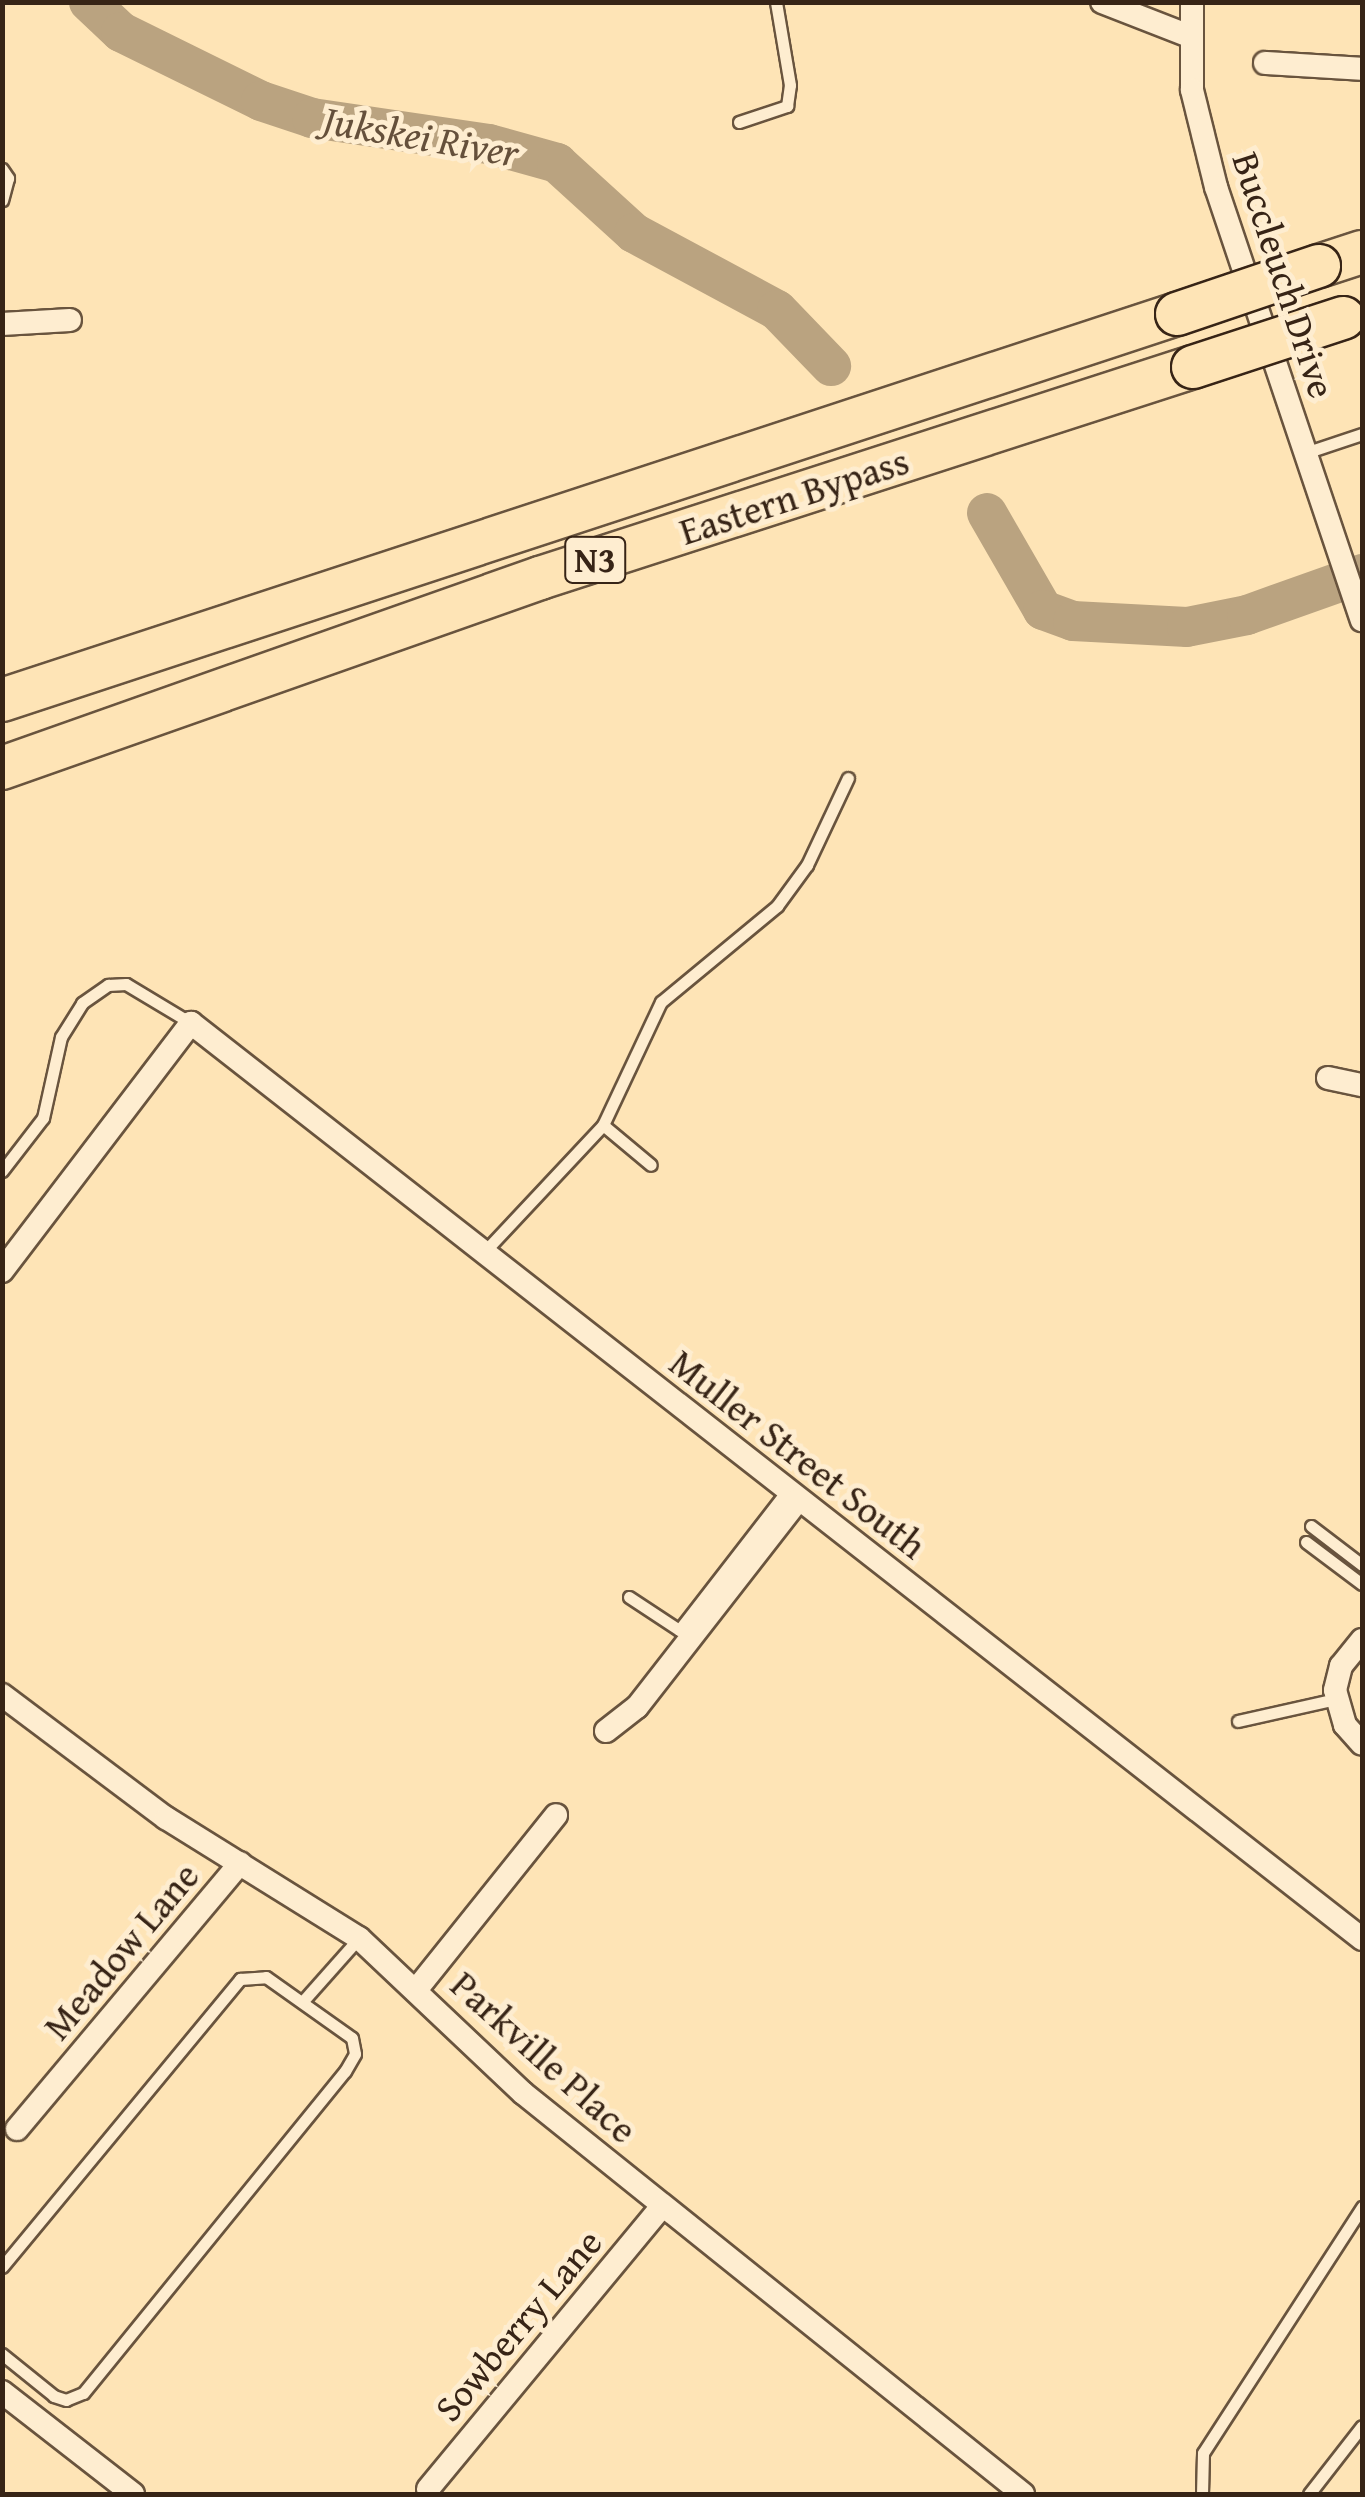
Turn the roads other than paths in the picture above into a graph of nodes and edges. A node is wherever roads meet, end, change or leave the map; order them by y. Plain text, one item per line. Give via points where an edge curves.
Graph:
1 (776, 2) edge
2 (1102, 2) edge
3 (1192, 2) edge
4 (1189, 36) junction
5 (1265, 63) dead end
6 (1362, 69) edge
7 (739, 122) dead end
8 (2, 169) edge
9 (2, 200) edge
10 (1362, 252) edge
11 (1353, 314) edge
12 (70, 320) dead end
13 (2, 324) edge
14 (1362, 434) edge
15 (1305, 453) junction
16 (1362, 620) edge
17 (2, 700) edge
18 (2, 768) edge
19 (848, 778) dead end
20 (191, 1023) junction
21 (1328, 1078) dead end
22 (1362, 1085) edge
23 (603, 1124) junction
24 (651, 1165) dead end
25 (2, 1171) edge
26 (486, 1250) junction
27 (2, 1271) edge
28 (792, 1495) junction
29 (1311, 1526) dead end
30 (1306, 1542) dead end
31 (1362, 1565) edge
32 (1362, 1584) edge
33 (629, 1597) dead end
34 (1362, 1640) edge
35 (2, 1695) edge
36 (1336, 1699) junction
37 (1238, 1720) dead end
38 (606, 1731) dead end
39 (1362, 1744) edge
40 (556, 1815) dead end
41 (240, 1863) junction
42 (358, 1938) junction
43 (1362, 1938) edge
44 (416, 1990) junction
45 (303, 2001) junction
46 (18, 2129) dead end
47 (662, 2206) junction
48 (1362, 2207) edge
49 (2, 2267) edge
50 (2, 2354) edge
51 (2, 2392) edge
52 (1362, 2426) edge
53 (1000, 2476) junction
54 (428, 2490) dead end
55 (133, 2494) edge
56 (982, 2494) edge
57 (1023, 2494) edge
58 (1202, 2494) edge
59 (1309, 2494) edge

1 - 7 lane via 788,106
2 - 4 street
3 - 4 street, Buccleuch Drive
4 - 15 street, Buccleuch Drive via 1192,90 1216,188
5 - 6 street
8 - 9 lane via 8,178
10 - 17 highway, Eastern Bypass / N3, bridge
11 - 18 highway, Eastern Bypass / N3, bridge via 540,578
12 - 13 street
14 - 15 lane
15 - 16 street, Buccleuch Drive
19 - 23 lane via 813,854 776,906 661,1002
20 - 25 lane via 126,984 108,985 82,1003 60,1038 43,1118
20 - 26 street, Muller Street South
20 - 27 street
21 - 22 street
23 - 24 lane
23 - 26 lane
26 - 28 street, Muller Street South
28 - 33 lane via 679,1630
28 - 38 street via 637,1707
28 - 43 street, Muller Street South
29 - 31 lane
30 - 32 lane
34 - 36 street via 1341,1666
35 - 41 street, Parkville Place via 166,1818
36 - 37 lane
36 - 39 street
40 - 44 street
41 - 42 street, Parkville Place
41 - 46 street, Meadow Lane
42 - 44 street, Parkville Place
42 - 45 lane
44 - 47 street, Parkville Place via 523,2092
45 - 49 lane via 257,1975 236,1983
45 - 50 lane via 352,2038 355,2054 82,2392 66,2400 54,2396
47 - 53 street, Parkville Place
47 - 54 street, Sowberry Lane
48 - 58 lane via 1203,2453
51 - 55 street
52 - 59 lane
53 - 56 street
53 - 57 street, Parkville Place

